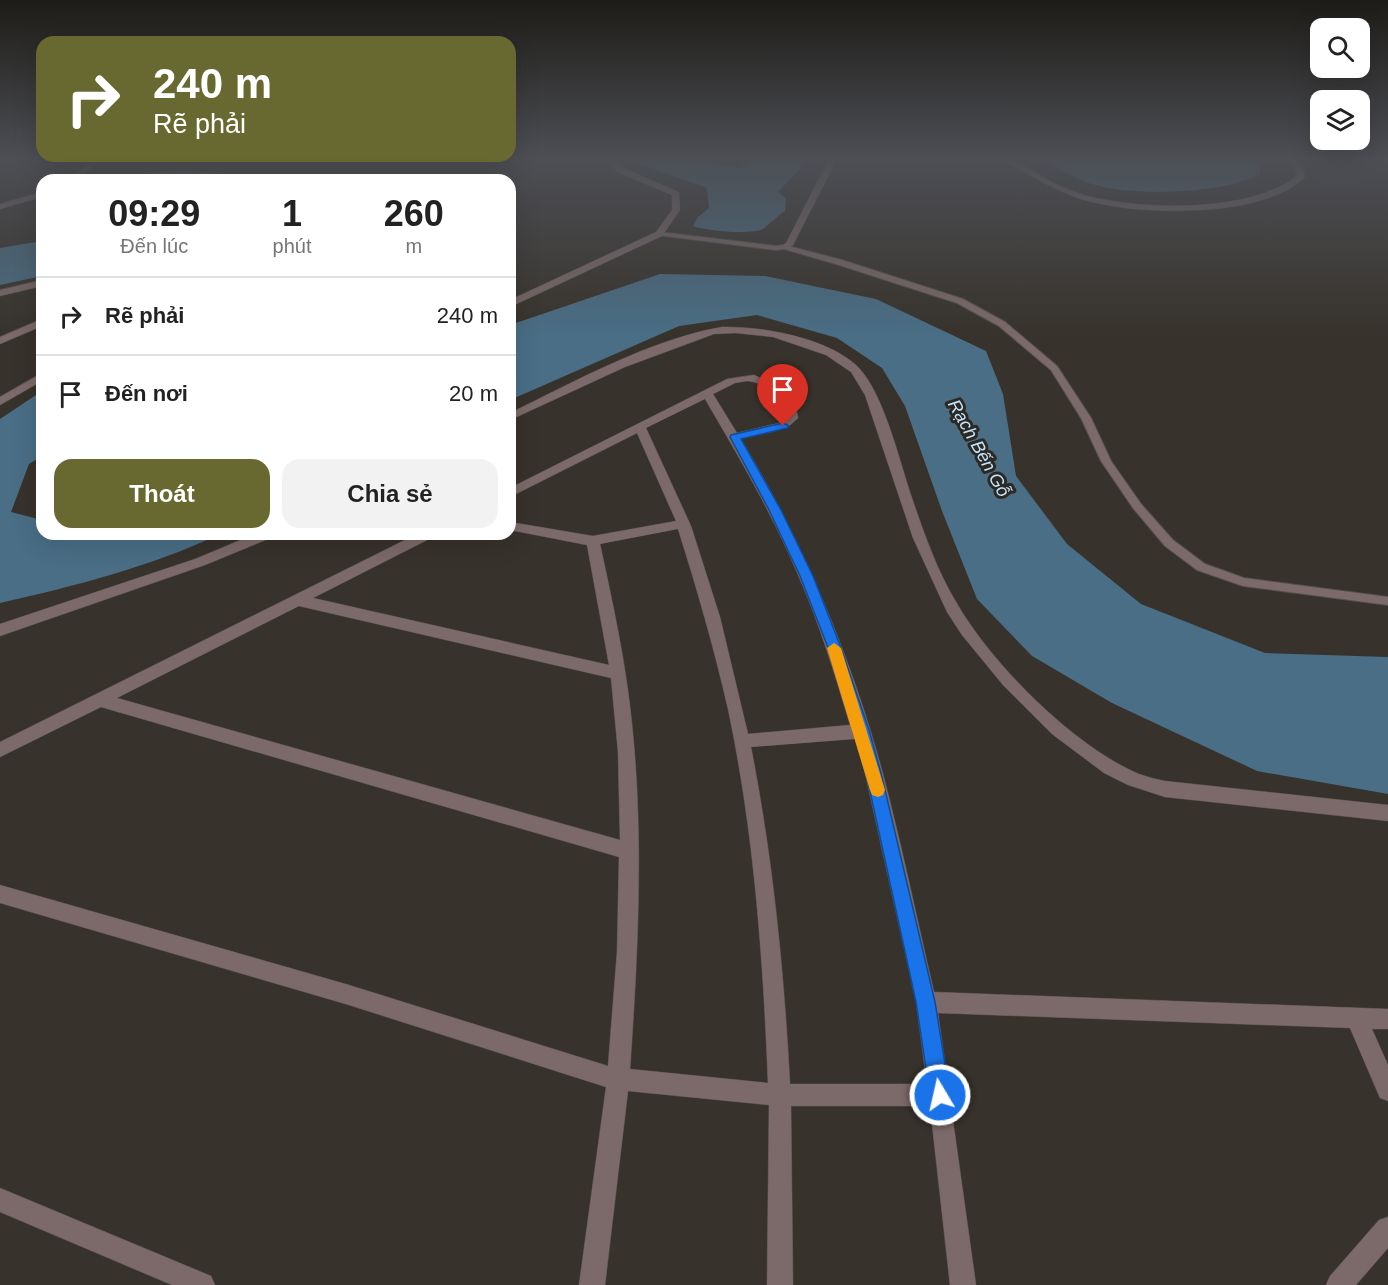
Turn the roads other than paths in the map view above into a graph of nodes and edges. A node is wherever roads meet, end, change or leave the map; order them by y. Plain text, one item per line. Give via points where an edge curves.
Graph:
1 (671, 217) edge
2 (803, 217) edge
3 (659, 234) junction
4 (784, 247) junction
5 (36, 284) edge
6 (0, 293) edge
7 (516, 301) edge
8 (36, 325) edge
9 (0, 341) edge
10 (36, 380) edge
11 (706, 393) junction
12 (0, 402) edge
13 (516, 414) edge
14 (640, 427) junction
15 (735, 437) junction
16 (516, 490) edge
17 (683, 524) junction
18 (516, 527) edge
19 (253, 540) edge
20 (416, 540) edge
21 (593, 542) junction
22 (297, 600) junction
23 (1388, 601) edge
24 (0, 630) edge
25 (617, 673) junction
26 (100, 700) junction
27 (861, 730) junction
28 (744, 741) junction
29 (0, 750) edge
30 (1388, 813) edge
31 (629, 852) junction
32 (0, 894) edge
33 (926, 1002) junction
34 (1356, 1017) junction
35 (1388, 1019) edge
36 (616, 1079) junction
37 (1388, 1090) edge
38 (781, 1095) junction
39 (940, 1095) junction
40 (0, 1200) edge
41 (1388, 1229) edge
42 (202, 1285) edge
43 (592, 1285) edge
44 (780, 1285) edge
45 (963, 1285) edge
46 (1339, 1285) edge

1 - 3 street
2 - 4 street
3 - 4 lane
3 - 7 street
4 - 23 lane via 960,301 1002,324 1054,368 1086,418 1106,461 1137,506 1169,543 1202,567 1243,582
5 - 6 street
8 - 9 street
10 - 12 street
11 - 14 street
11 - 15 street
11 - 15 street via 741,378 761,379 790,409 792,418 783,426
13 - 30 street via 600,372 701,334 722,330 753,331 807,344 842,360 859,375 933,571 964,625 1033,706 1080,746 1133,779 1165,789
14 - 16 street
14 - 17 street
15 - 27 street via 806,576
17 - 21 street
17 - 28 street via 706,593
18 - 21 street
19 - 24 street
20 - 22 street
21 - 25 street
22 - 25 street
22 - 26 street
25 - 31 street via 626,750
26 - 29 street
26 - 31 street
27 - 28 street
27 - 33 street
28 - 38 street via 770,950
31 - 36 street via 628,953
32 - 36 street via 349,995
33 - 34 street
33 - 39 street
34 - 35 street
34 - 37 street
36 - 38 street
36 - 43 street
38 - 39 street
38 - 44 street
39 - 45 street
40 - 42 street
41 - 46 street

